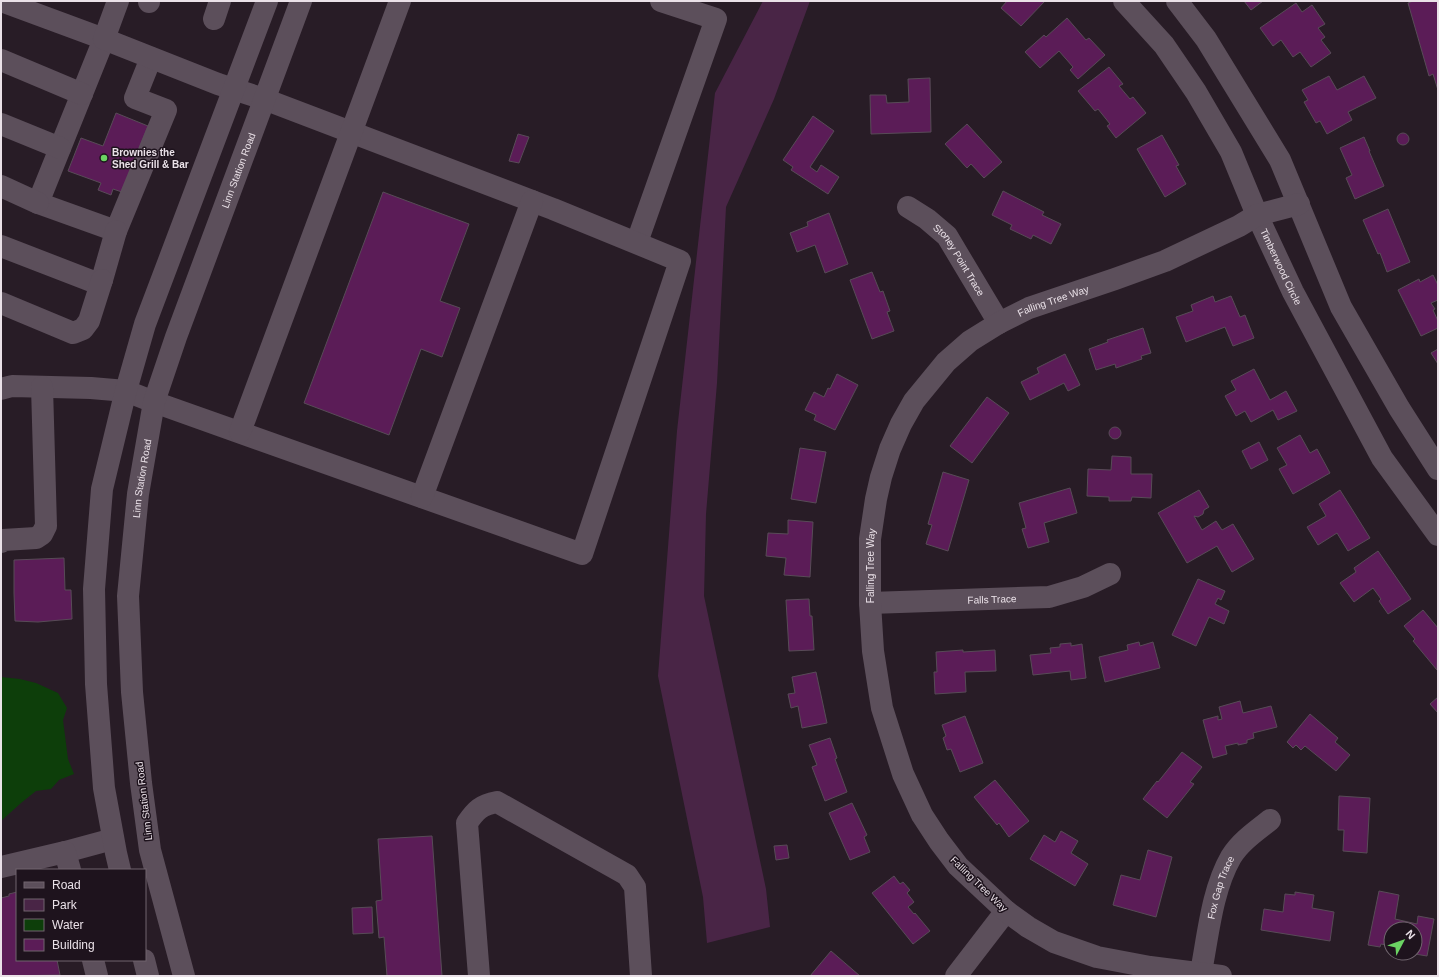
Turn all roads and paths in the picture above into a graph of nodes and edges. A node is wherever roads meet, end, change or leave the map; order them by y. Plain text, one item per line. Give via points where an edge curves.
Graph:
1 (1, 1) edge
2 (118, 1) edge
3 (267, 1) edge
4 (301, 1) edge
5 (400, 1) edge
6 (661, 1) edge
7 (1124, 1) edge
8 (1177, 1) edge
9 (710, 8) edge
10 (104, 39) junction
11 (152, 58) junction
12 (1, 60) edge
13 (234, 89) junction
14 (82, 94) junction
15 (264, 99) junction
16 (1, 124) edge
17 (352, 132) junction
18 (60, 148) junction
19 (1, 186) edge
20 (532, 201) junction
21 (38, 203) junction
22 (1299, 204) junction
23 (908, 207) dead end
24 (1257, 215) junction
25 (116, 231) junction
26 (636, 242) junction
27 (1, 246) edge
28 (102, 280) junction
29 (1, 303) edge
30 (999, 323) junction
31 (42, 387) junction
32 (1, 389) edge
33 (126, 390) junction
34 (154, 402) junction
35 (240, 432) junction
36 (1438, 468) edge
37 (422, 497) junction
38 (1438, 535) edge
39 (1, 542) edge
40 (1110, 574) dead end
41 (870, 603) junction
42 (1270, 820) dead end
43 (113, 839) junction
44 (67, 861) edge
45 (1, 867) edge
46 (120, 869) edge
47 (1006, 911) junction
48 (93, 961) edge
49 (144, 961) edge
50 (1211, 974) edge
51 (97, 976) edge
52 (148, 976) edge
53 (184, 976) edge
54 (479, 976) edge
55 (641, 976) edge
56 (956, 976) edge

1 - 10 street
2 - 10 street
3 - 13 street
4 - 15 street, Linn Station Road
5 - 17 street
6 - 9 street
7 - 24 street, Timberwood Circle via 1164,45 1196,92 1231,152
8 - 22 street via 1234,82 1280,160
9 - 26 street via 716,19
10 - 11 street
10 - 14 street
11 - 13 street
11 - 25 street via 135,98 166,110
12 - 14 street
13 - 15 street
13 - 33 street via 145,324
14 - 18 street
15 - 17 street
15 - 34 street, Linn Station Road
16 - 18 street
17 - 20 street
17 - 35 street
18 - 21 street
19 - 21 street
20 - 26 street
20 - 37 street
21 - 25 street
22 - 24 street, Falling Tree Way
22 - 36 street via 1341,307 1399,408
23 - 30 street, Stoney Point Trace via 927,218 947,236
24 - 30 street, Falling Tree Way via 1164,261 1028,308
24 - 38 street, Timberwood Circle via 1293,292 1382,458
25 - 28 street
26 - 37 street via 680,261 582,554
27 - 28 street via 94,282
28 - 29 street via 89,321 83,329 73,333
30 - 41 street, Falling Tree Way via 970,341 946,362 914,402 901,424 890,449 876,499 870,539
31 - 32 street via 12,386
31 - 33 street
31 - 39 street via 46,526 42,534 36,538
33 - 34 street
33 - 43 street via 102,489 94,589 96,684 104,788
34 - 35 street
34 - 53 street, Linn Station Road via 138,494 128,596 132,692 150,850
35 - 37 street
40 - 41 street, Falls Trace via 1083,587 1049,597
41 - 47 street, Falling Tree Way via 873,651 882,708 903,774 922,815 939,842 958,866
42 - 50 street, Fox Gap Trace via 1248,837 1231,857 1216,893
43 - 44 street
43 - 46 street
44 - 45 street
47 - 50 street, Falling Tree Way via 1028,928 1054,942 1097,957 1150,967
47 - 56 street
48 - 51 street
49 - 52 street
54 - 55 street via 467,823 476,811 486,804 497,802 627,874 635,887

